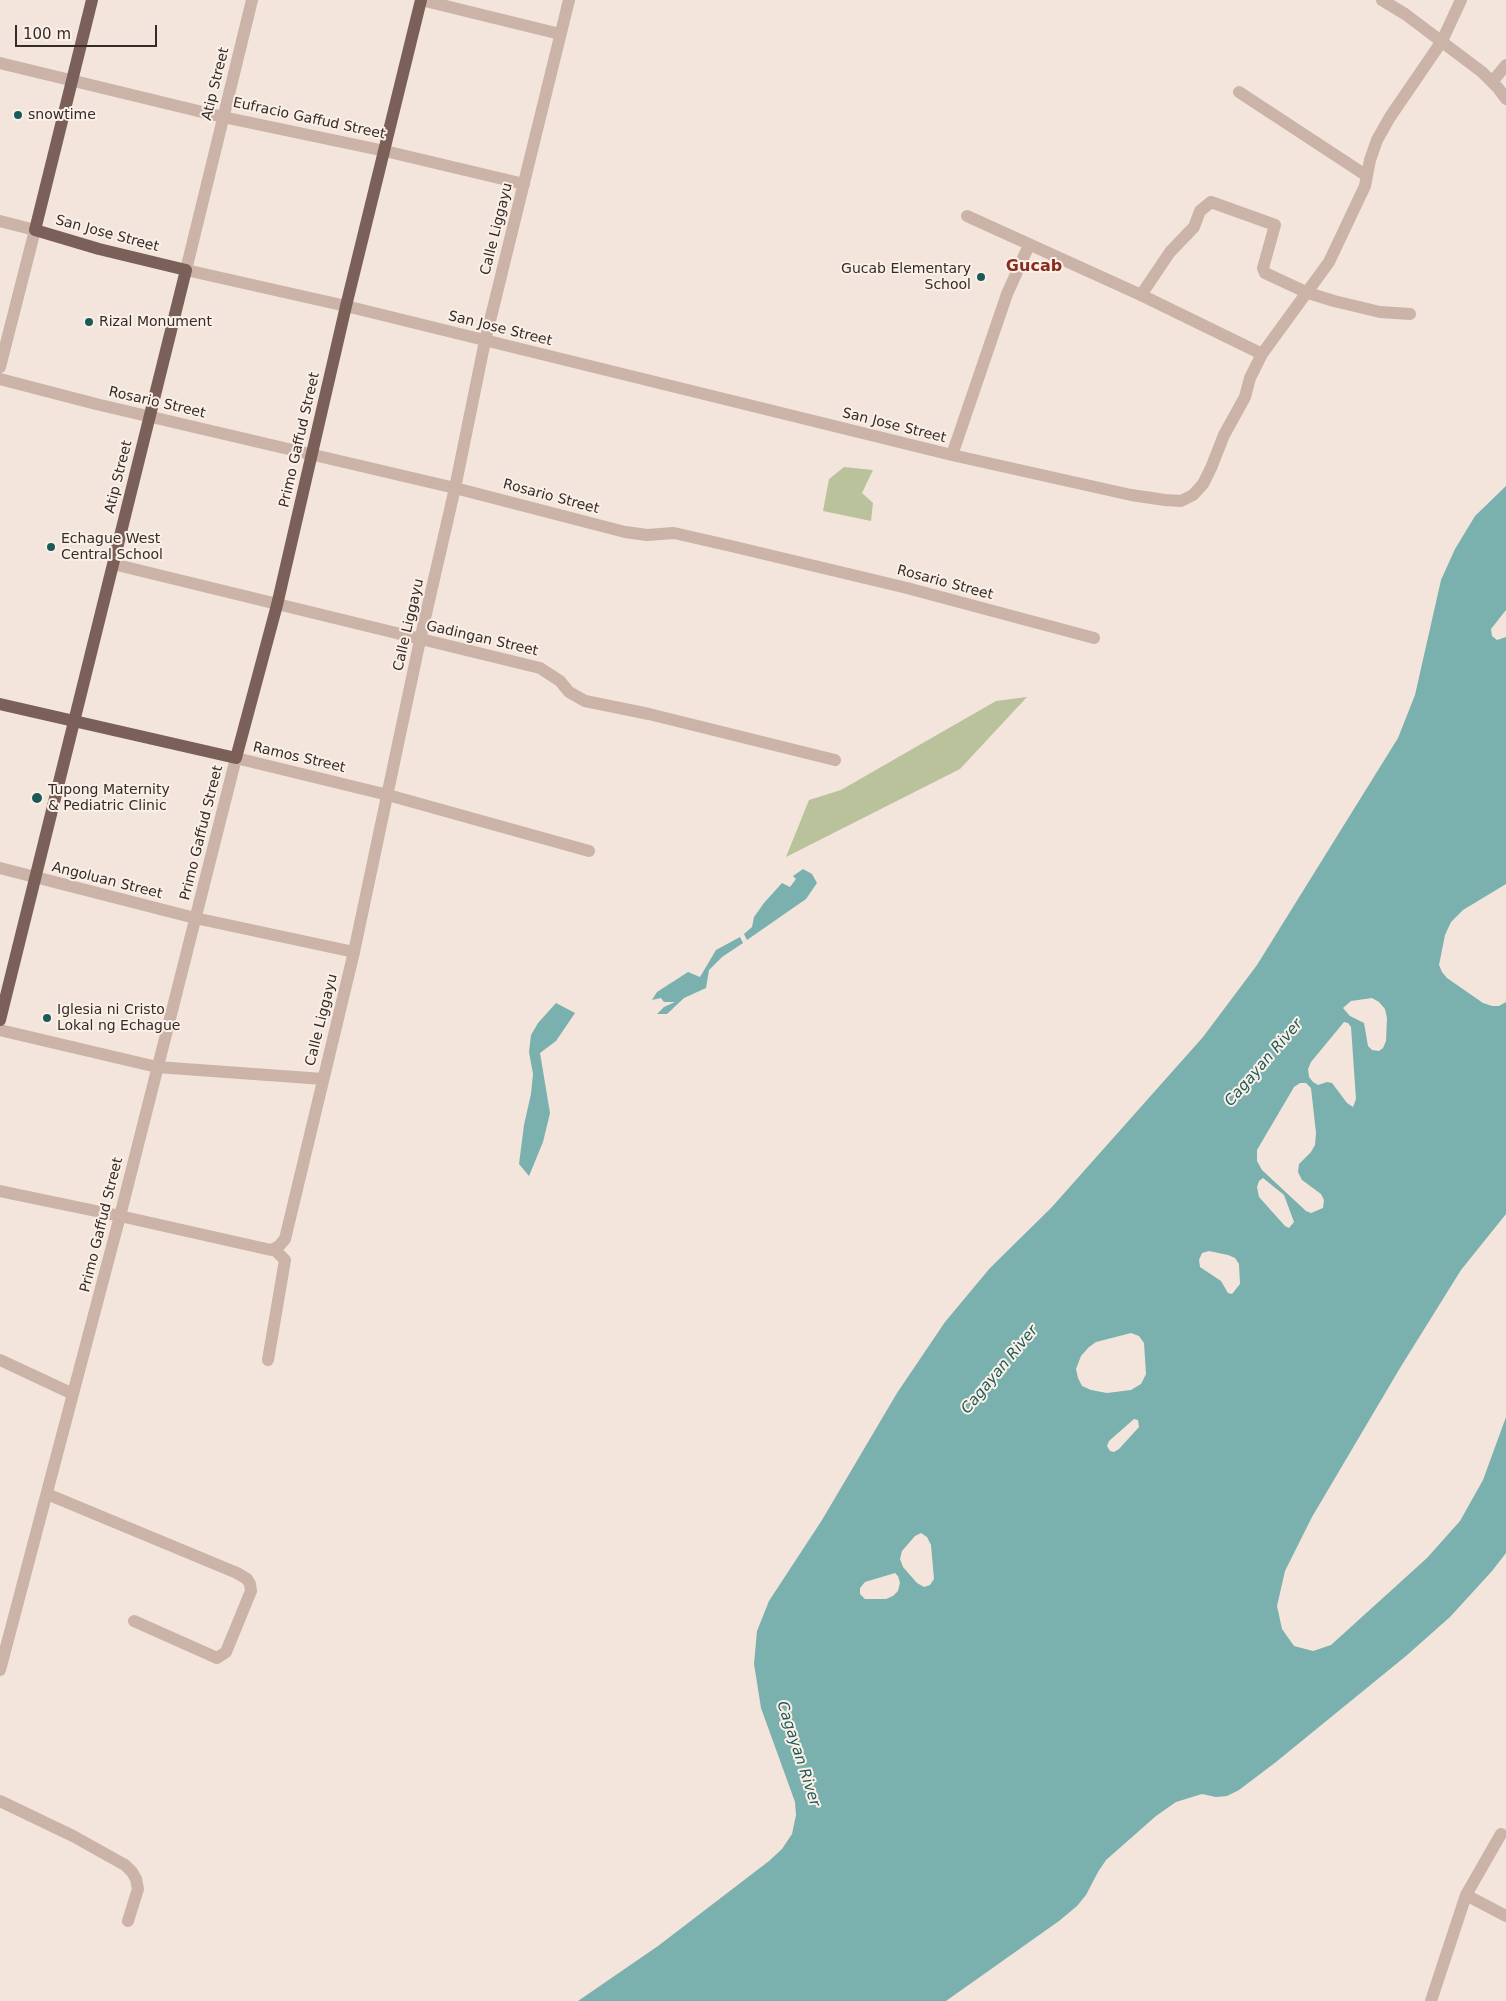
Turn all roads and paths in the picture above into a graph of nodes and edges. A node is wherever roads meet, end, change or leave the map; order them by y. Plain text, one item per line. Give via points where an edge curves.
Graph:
1 (92, 0) edge
2 (252, 0) edge
3 (421, 0) edge
4 (568, 0) edge
5 (1382, 0) edge
6 (1461, 0) edge
7 (560, 34) junction
8 (1442, 41) junction
9 (0, 63) edge
10 (1506, 65) edge
11 (72, 79) junction
12 (1492, 82) junction
13 (1239, 92) dead end
14 (1506, 99) edge
15 (224, 117) junction
16 (385, 151) junction
17 (1367, 176) junction
18 (524, 184) junction
19 (967, 216) dead end
20 (0, 221) edge
21 (35, 230) junction
22 (1029, 245) junction
23 (186, 270) junction
24 (1308, 293) junction
25 (1141, 295) junction
26 (346, 306) junction
27 (1410, 314) dead end
28 (485, 341) junction
29 (1262, 354) junction
30 (0, 367) edge
31 (0, 378) edge
32 (149, 416) junction
33 (952, 455) junction
34 (313, 456) junction
35 (456, 488) junction
36 (113, 564) junction
37 (277, 605) junction
38 (1094, 638) dead end
39 (420, 640) junction
40 (0, 704) edge
41 (73, 722) junction
42 (236, 758) junction
43 (835, 760) dead end
44 (388, 795) junction
45 (589, 851) dead end
46 (0, 868) edge
47 (35, 878) junction
48 (196, 918) junction
49 (354, 952) junction
50 (0, 1020) edge
51 (0, 1030) edge
52 (157, 1067) junction
53 (323, 1078) junction
54 (0, 1191) edge
55 (120, 1216) junction
56 (273, 1250) junction
57 (0, 1360) edge
58 (268, 1360) dead end
59 (73, 1394) junction
60 (47, 1494) junction
61 (134, 1621) dead end
62 (0, 1670) edge
63 (0, 1801) edge
64 (1501, 1834) dead end
65 (1466, 1895) junction
66 (1506, 1916) edge
67 (128, 1921) dead end
68 (1431, 2001) edge

1 - 11 main road
2 - 15 street, Atip Street
3 - 7 street
3 - 16 main road, Primo Gaffud Street
4 - 7 street, Calle Liggayu
5 - 8 street
6 - 8 street, San Jose Street
7 - 18 street, Calle Liggayu
8 - 12 street
8 - 17 street, San Jose Street via 1377,140
9 - 11 street, Eufracio Gaffud Street
10 - 12 street
11 - 15 street, Eufracio Gaffud Street
11 - 21 main road
12 - 14 street
13 - 17 street
15 - 16 street, Eufracio Gaffud Street
15 - 23 street, Atip Street
16 - 18 street, Eufracio Gaffud Street
16 - 26 main road, Primo Gaffud Street
17 - 24 street, San Jose Street via 1329,262
18 - 28 street, Calle Liggayu
19 - 22 street
20 - 21 street, San Jose Street
21 - 23 main road, San Jose Street
21 - 30 street
22 - 25 street
22 - 33 street via 1007,294
23 - 26 street, San Jose Street
23 - 32 main road, Atip Street
24 - 25 street via 1264,270 1275,228 1273,223 1211,202 1200,211 1194,227 1170,252
24 - 27 street via 1380,312
24 - 29 street, San Jose Street
25 - 29 street
26 - 28 street, San Jose Street
26 - 34 main road, Primo Gaffud Street
28 - 33 street, San Jose Street
28 - 35 street, Calle Liggayu
29 - 33 street, San Jose Street via 1250,378 1246,397 1224,435 1203,484 1193,495 1181,501 1131,495
31 - 32 street, Rosario Street
32 - 34 street, Rosario Street
32 - 36 main road, Atip Street
34 - 35 street, Rosario Street
34 - 37 main road, Primo Gaffud Street
35 - 38 street, Rosario Street via 637,535 682,535 907,588
35 - 39 street, Calle Liggayu
36 - 37 street, Gadingan Street
36 - 41 main road, Atip Street
37 - 39 street, Gadingan Street
37 - 42 main road, Primo Gaffud Street
39 - 43 street, Gadingan Street via 540,668 585,701
39 - 44 street, Calle Liggayu
40 - 41 main road, Ramos Street
41 - 42 main road, Ramos Street
41 - 47 main road, Atip Street
42 - 44 street, Ramos Street
42 - 48 street, Primo Gaffud Street
44 - 45 street, Ramos Street
44 - 49 street, Calle Liggayu
46 - 47 street, Angoluan Street
47 - 48 street, Angoluan Street
47 - 50 main road, Atip Street
48 - 49 street, Angoluan Street
48 - 52 street, Primo Gaffud Street
49 - 53 street, Calle Liggayu
51 - 52 street
52 - 53 street
52 - 55 street, Primo Gaffud Street
53 - 56 street, Calle Liggayu via 285,1239
54 - 55 street
55 - 56 street
55 - 59 street, Primo Gaffud Street
56 - 58 street via 285,1260
57 - 59 street
59 - 60 street, Primo Gaffud Street
60 - 61 street via 236,1573 250,1584 226,1652 217,1658
60 - 62 street, Primo Gaffud Street
63 - 67 street via 72,1836 132,1872 138,1890
64 - 65 street
65 - 66 street
65 - 68 street

